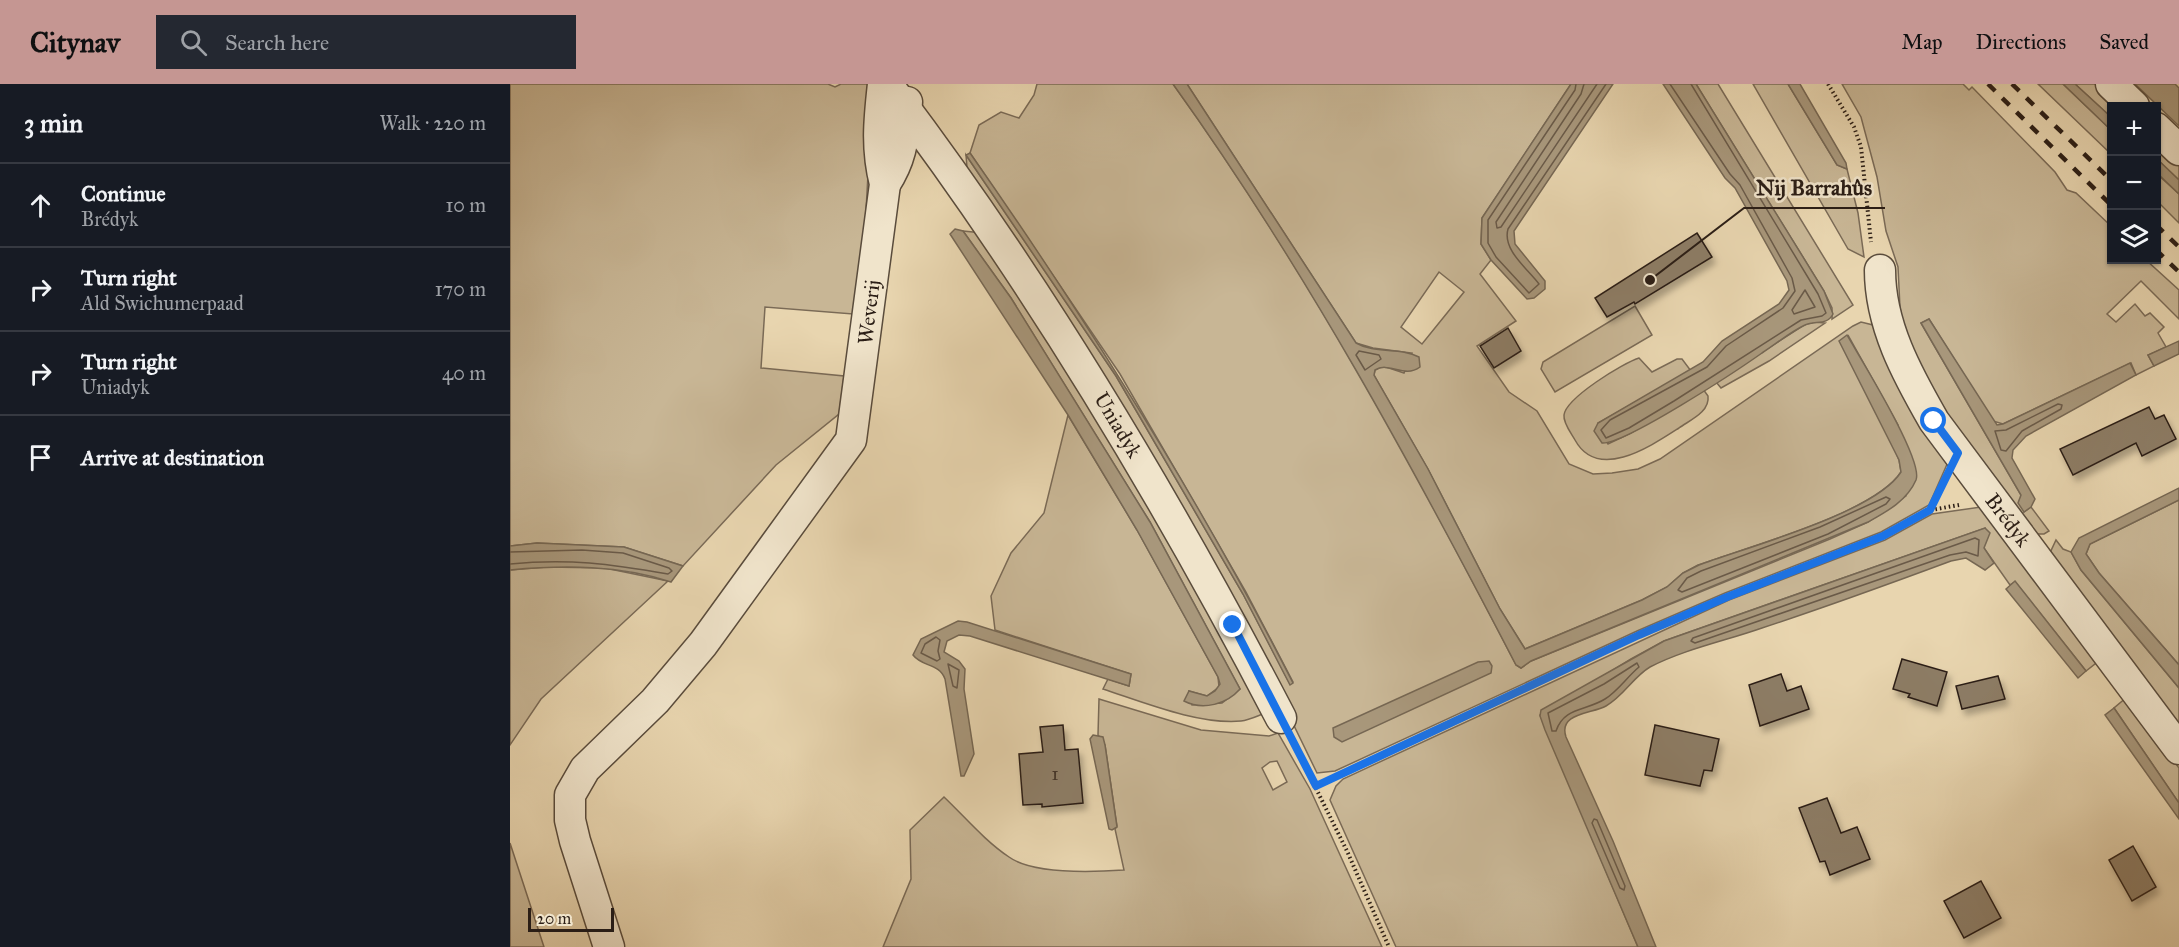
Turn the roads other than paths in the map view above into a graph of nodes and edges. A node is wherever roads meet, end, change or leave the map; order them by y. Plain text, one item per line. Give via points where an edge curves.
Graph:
1 (885, 84) edge
2 (2110, 84) edge
3 (908, 97) edge
4 (2130, 102) edge
5 (2161, 132) edge
6 (2179, 150) edge
7 (885, 184) junction
8 (1880, 270) road end
9 (1281, 718) road end
10 (2179, 749) edge
11 (609, 947) edge

1 - 3 street, Uniadyk
1 - 7 street, Weverij via 877,133
2 - 4 street
3 - 7 street, Weverij via 897,166
3 - 9 street, Uniadyk via 1116,421 1202,568
5 - 6 street
7 - 11 street, Weverij via 851,440 704,644 655,701 585,769 570,795 570,820
8 - 10 street, Brédyk via 1882,304 1892,338 1934,421

